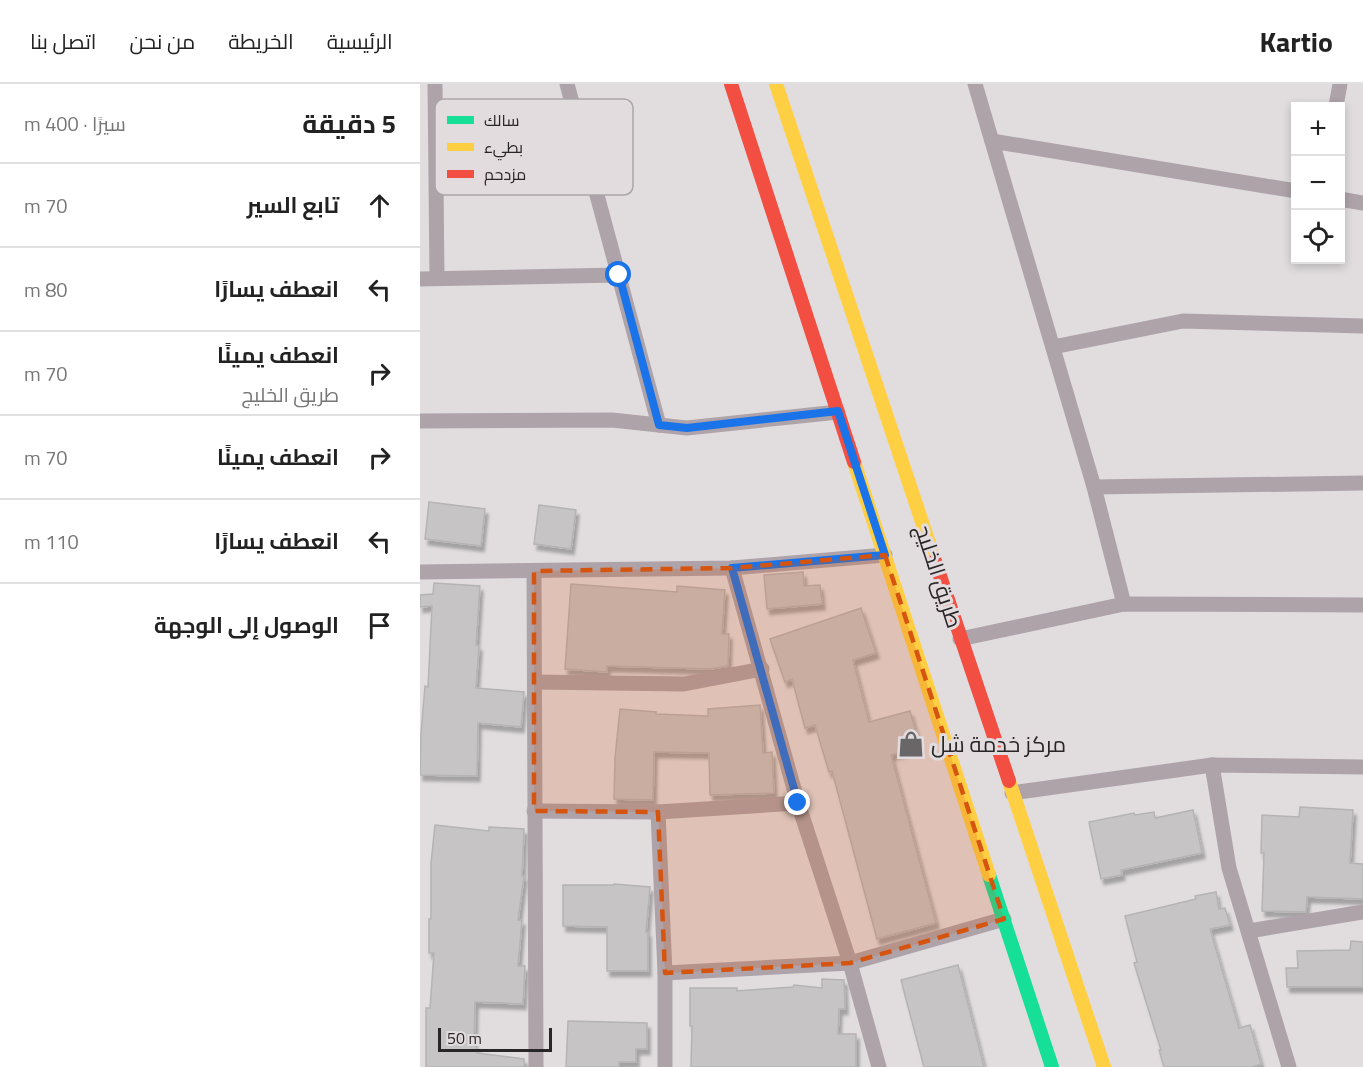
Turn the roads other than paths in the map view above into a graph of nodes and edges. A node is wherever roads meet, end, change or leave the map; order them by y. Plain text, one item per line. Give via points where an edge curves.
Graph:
1 (435, 84) edge
2 (567, 84) edge
3 (731, 84) edge
4 (776, 84) edge
5 (975, 84) edge
6 (1340, 84) edge
7 (435, 99) edge
8 (571, 99) edge
9 (1337, 102) edge
10 (992, 141) junction
11 (1291, 190) edge
12 (436, 195) edge
13 (597, 195) edge
14 (1345, 200) edge
15 (1363, 203) edge
16 (619, 275) junction
17 (437, 278) junction
18 (420, 279) edge
19 (1363, 326) edge
20 (1053, 346) junction
21 (838, 411) junction
22 (420, 421) edge
23 (659, 425) junction
24 (1363, 483) edge
25 (1094, 487) junction
26 (885, 555) junction
27 (732, 568) junction
28 (534, 571) junction
29 (420, 572) edge
30 (1124, 604) junction
31 (1363, 605) edge
32 (960, 639) junction
33 (762, 669) junction
34 (535, 682) junction
35 (1212, 765) junction
36 (1363, 767) edge
37 (1012, 794) junction
38 (798, 803) junction
39 (534, 811) junction
40 (658, 812) junction
41 (1363, 912) edge
42 (1004, 919) junction
43 (1249, 931) junction
44 (849, 963) junction
45 (665, 973) junction
46 (536, 1067) edge
47 (665, 1067) edge
48 (879, 1067) edge
49 (1052, 1067) edge
50 (1104, 1067) edge
51 (1289, 1067) edge

1 - 7 street
2 - 8 street
3 - 21 main road, طريق الخليج
4 - 32 main road, طريق الخليج
5 - 10 street
6 - 9 street
10 - 11 street
10 - 20 street
12 - 17 street
13 - 16 street
14 - 15 street
16 - 17 street
16 - 23 street
17 - 18 street
19 - 20 street via 1184,321
20 - 25 street
21 - 23 street via 687,428
21 - 26 main road, طريق الخليج
22 - 23 street via 612,420
24 - 25 street
25 - 30 street
26 - 27 street
26 - 42 main road, طريق الخليج
27 - 28 street
27 - 33 street
28 - 29 street
28 - 34 street
30 - 31 street
30 - 32 street
32 - 37 main road, طريق الخليج
33 - 34 street via 684,684
33 - 38 street
34 - 39 street
35 - 36 street
35 - 37 street
35 - 43 street via 1229,868
37 - 50 main road, طريق الخليج
38 - 40 street
38 - 44 street
39 - 40 street
39 - 46 street
40 - 45 street
41 - 43 street
42 - 44 street
42 - 49 main road, طريق الخليج
43 - 51 street
44 - 45 street
44 - 48 street
45 - 47 street

